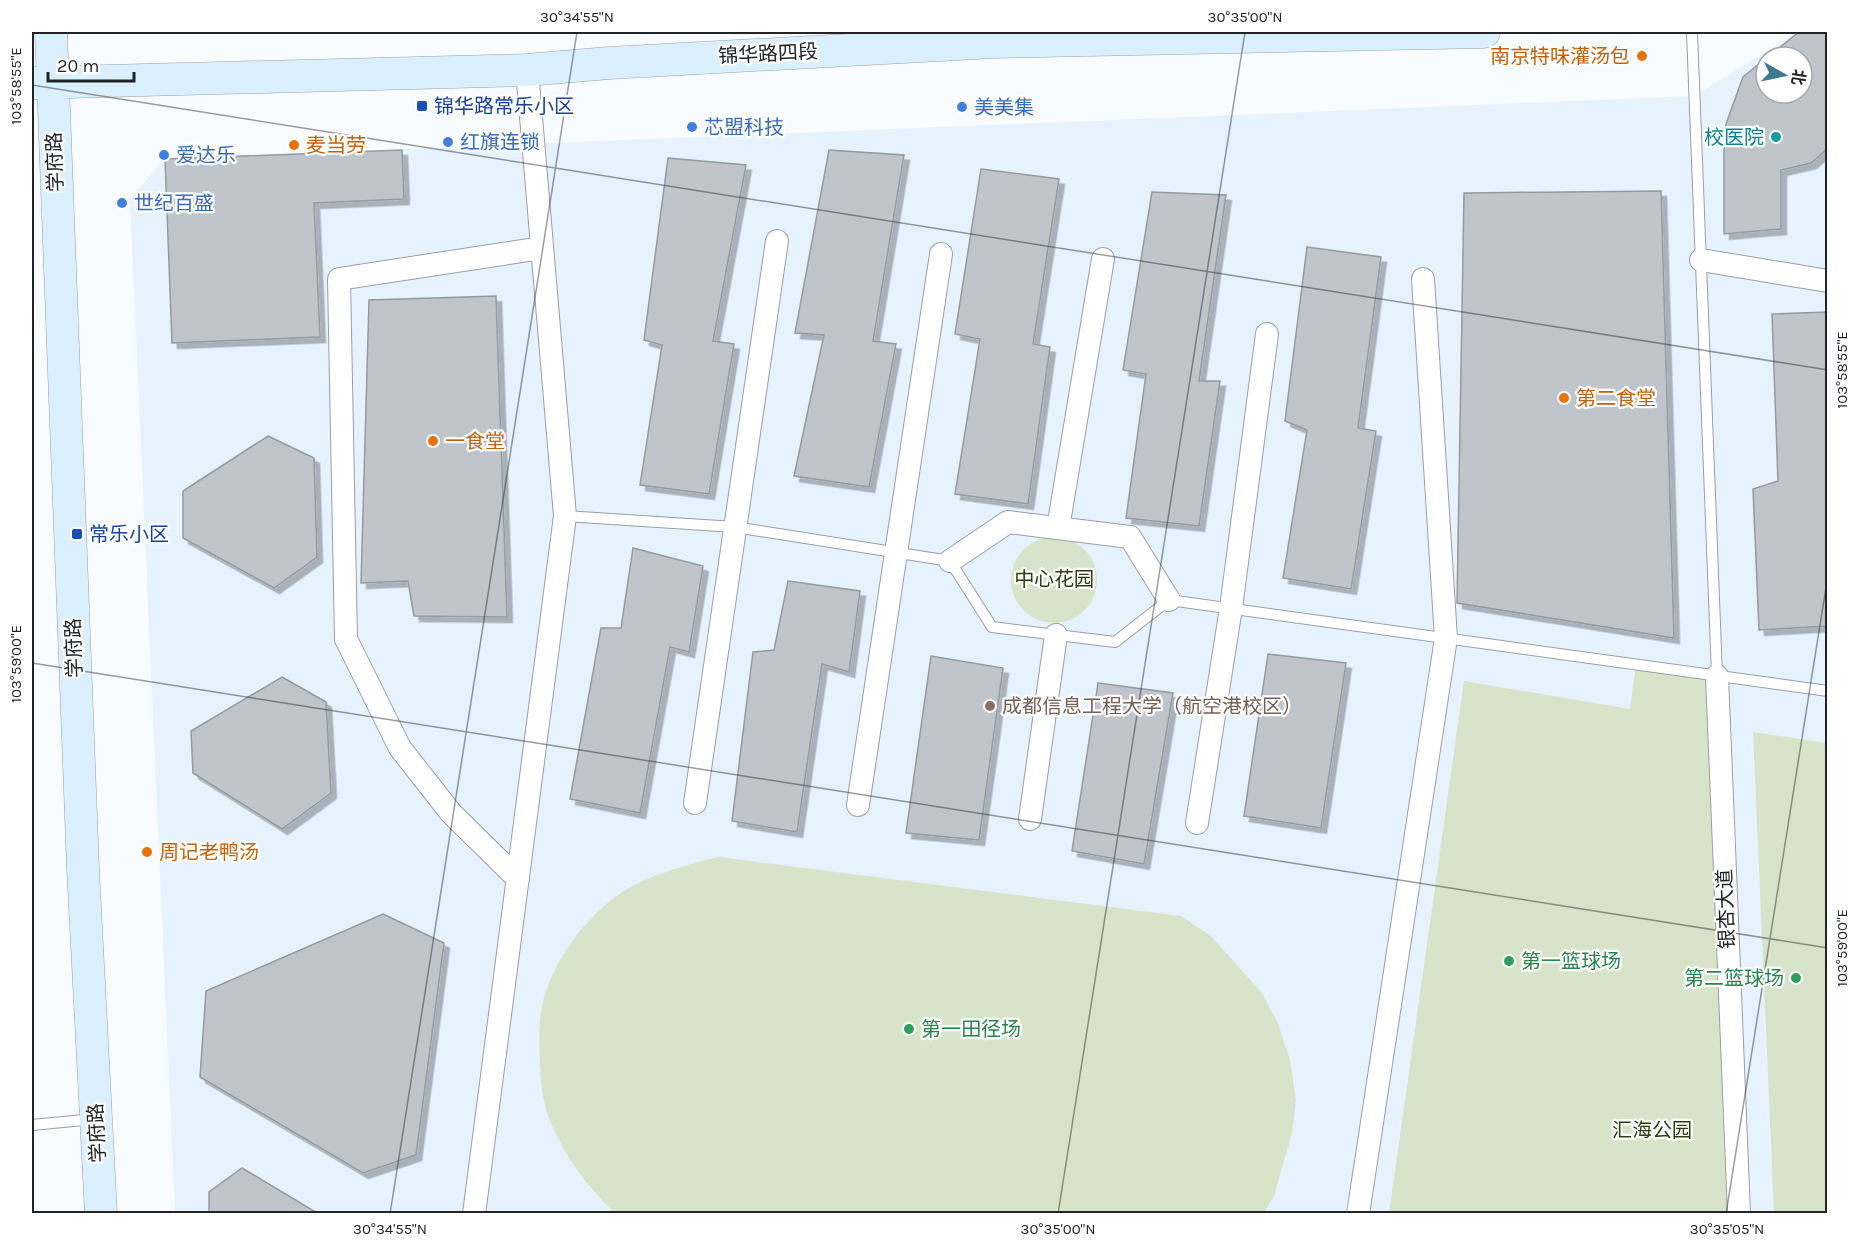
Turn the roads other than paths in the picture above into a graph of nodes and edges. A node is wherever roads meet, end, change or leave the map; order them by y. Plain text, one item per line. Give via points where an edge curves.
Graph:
1 (51, 32) edge
2 (1484, 32) edge
3 (1692, 32) edge
4 (922, 39) edge
5 (527, 70) junction
6 (42, 82) edge
7 (777, 241) dead end
8 (542, 248) junction
9 (941, 254) dead end
10 (1103, 259) dead end
11 (1701, 260) junction
12 (1424, 279) dead end
13 (1827, 281) edge
14 (1267, 334) dead end
15 (565, 516) junction
16 (735, 527) junction
17 (1058, 528) junction
18 (896, 552) junction
19 (950, 561) junction
20 (1169, 600) junction
21 (1231, 608) junction
22 (1056, 635) junction
23 (1446, 638) junction
24 (1717, 675) junction
25 (1827, 691) edge
26 (695, 803) dead end
27 (858, 805) dead end
28 (1030, 819) dead end
29 (1197, 823) dead end
30 (518, 879) junction
31 (96, 1119) junction
32 (32, 1125) edge
33 (102, 1214) edge
34 (474, 1214) edge
35 (1358, 1214) edge
36 (1738, 1214) edge

1 - 6 main road, 学府路
2 - 4 main road, 锦华路四段 via 994,42
3 - 11 lane
4 - 5 main road, 锦华路四段
5 - 6 main road, 锦华路四段
5 - 8 street
6 - 31 main road, 学府路
7 - 16 street
8 - 15 street
8 - 30 street via 339,279 346,639 400,748 452,813
9 - 18 street
10 - 17 street
11 - 13 street
11 - 24 lane
12 - 23 street
14 - 21 street
15 - 16 lane
15 - 30 street
16 - 18 lane
16 - 26 street
17 - 19 street via 1008,522
17 - 20 street via 1130,537
18 - 19 lane
18 - 27 street
19 - 22 lane via 992,627
20 - 21 lane
20 - 22 lane via 1115,642
21 - 23 lane
21 - 29 street
22 - 28 street
23 - 24 lane
23 - 35 street
24 - 25 lane
24 - 36 street, 银杏大道
30 - 34 street
31 - 32 lane
31 - 33 main road, 学府路

